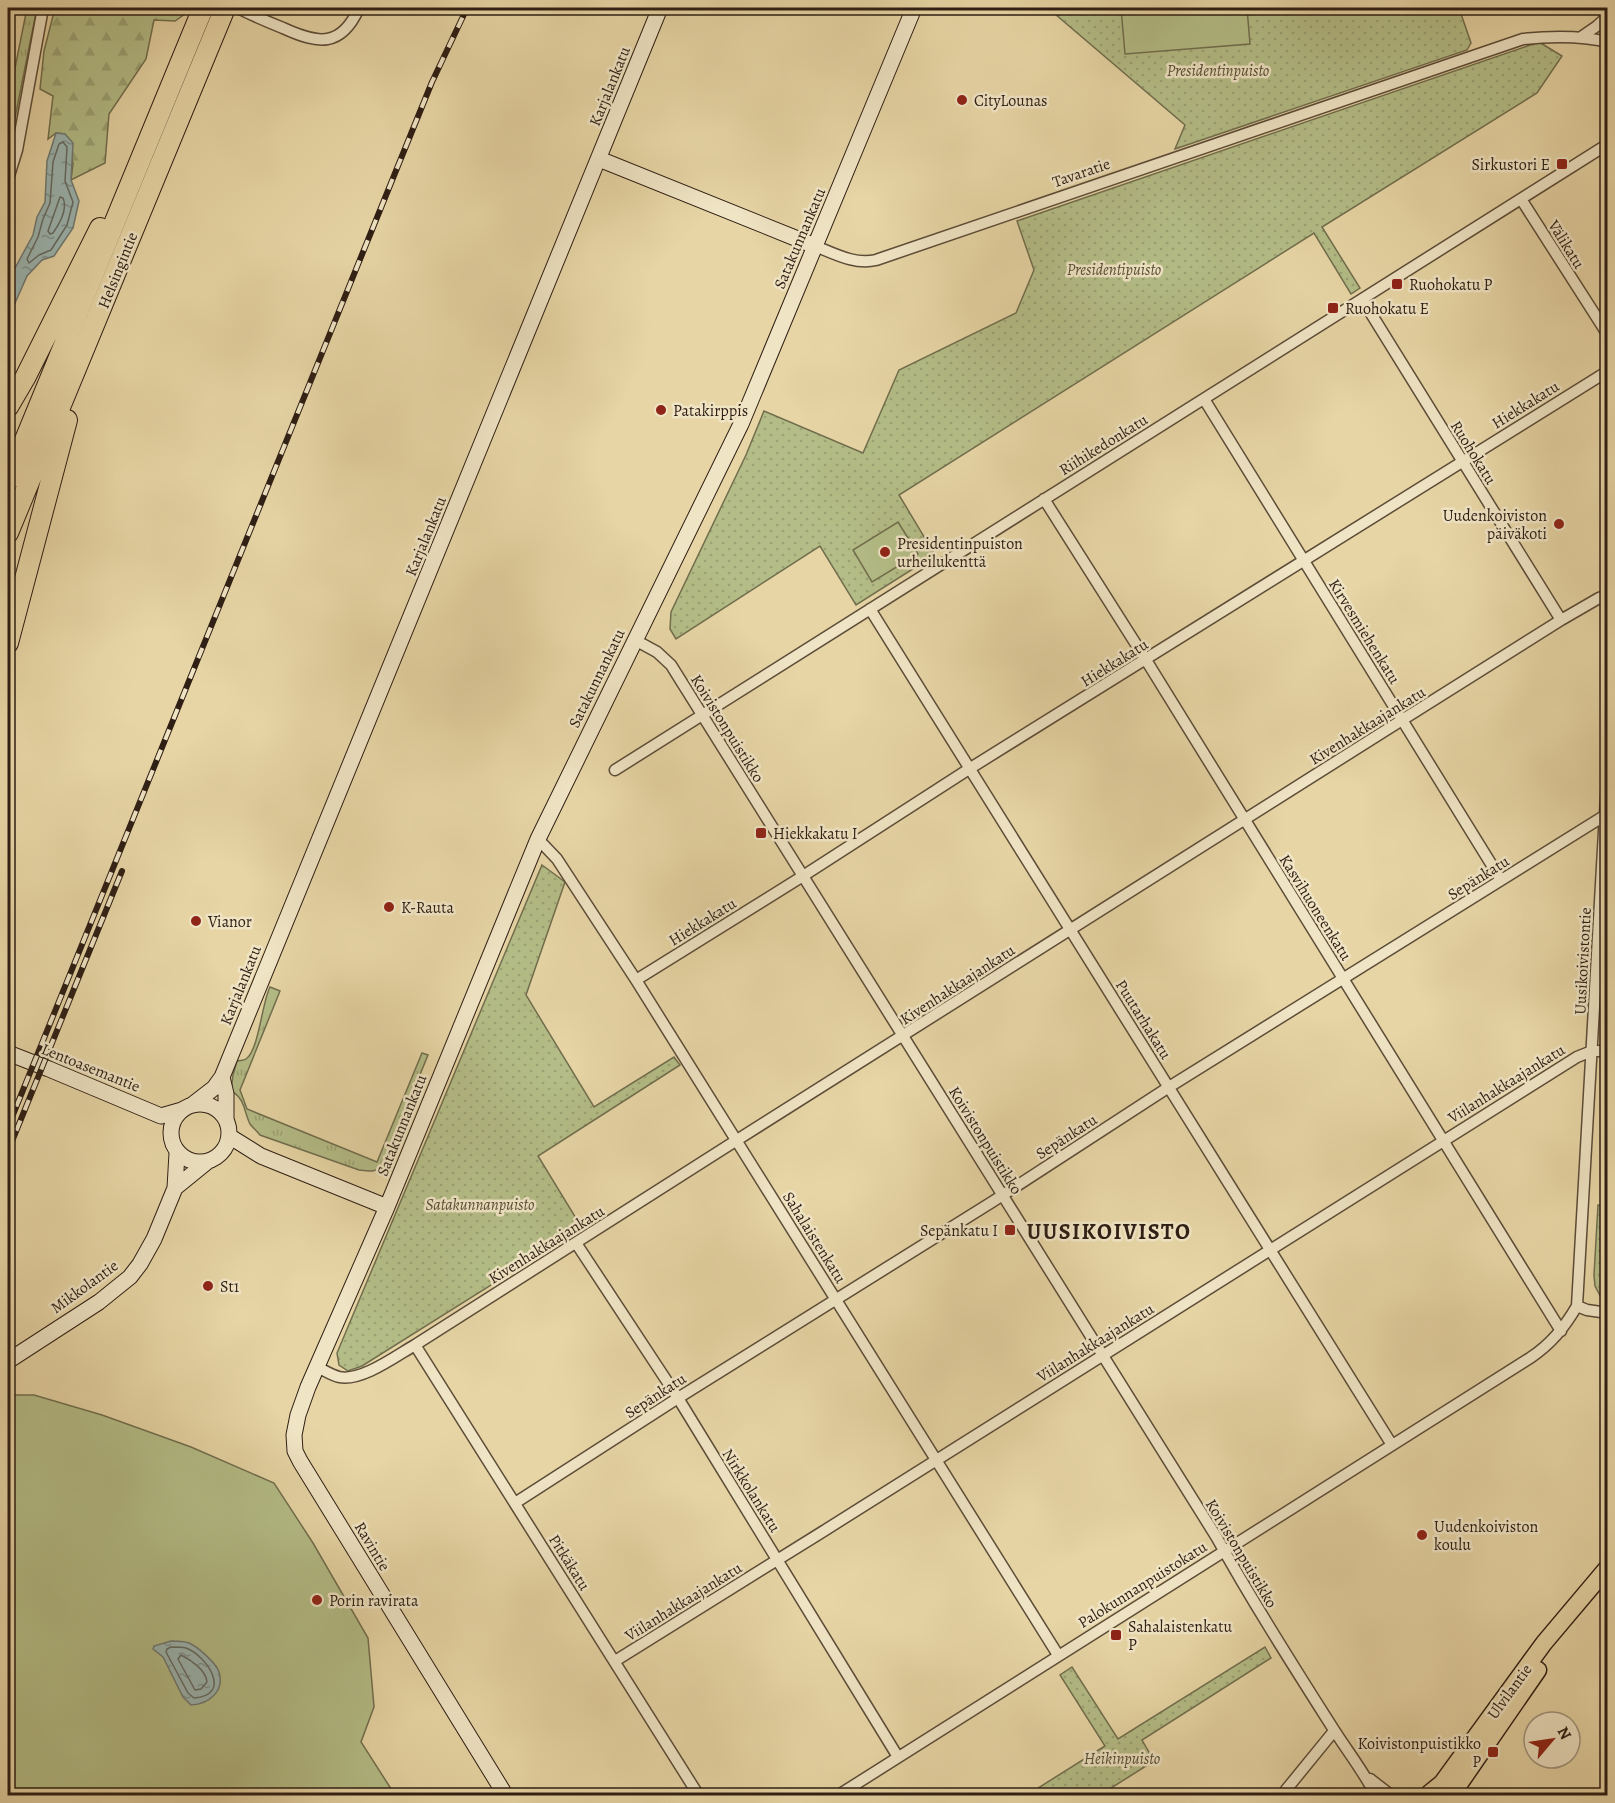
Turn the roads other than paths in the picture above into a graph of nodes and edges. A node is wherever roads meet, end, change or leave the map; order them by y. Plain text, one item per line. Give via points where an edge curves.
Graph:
1 (43, 8) edge
2 (203, 8) edge
3 (233, 8) edge
4 (359, 8) edge
5 (660, 8) edge
6 (914, 8) edge
7 (1608, 16) edge
8 (1581, 37) junction
9 (1608, 42) edge
10 (170, 86) junction
11 (1608, 144) edge
12 (599, 159) junction
13 (8, 179) edge
14 (1521, 199) junction
15 (815, 246) junction
16 (1362, 299) junction
17 (100, 311) junction
18 (1608, 335) edge
19 (1608, 371) edge
20 (1204, 399) junction
21 (8, 407) edge
22 (1463, 461) junction
23 (8, 481) edge
24 (1044, 499) junction
25 (8, 533) edge
26 (1304, 561) junction
27 (1608, 595) edge
28 (870, 609) junction
29 (1561, 620) junction
30 (635, 640) junction
31 (8, 643) edge
32 (1146, 660) junction
33 (702, 715) junction
34 (1402, 720) junction
35 (1608, 761) edge
36 (969, 769) junction
37 (615, 770) dead end
38 (1604, 816) junction
39 (1244, 820) junction
40 (538, 839) junction
41 (803, 876) junction
42 (1501, 880) junction
43 (1071, 929) junction
44 (636, 980) junction
45 (1343, 980) junction
46 (904, 1036) junction
47 (1592, 1051) junction
48 (1608, 1051) edge
49 (8, 1053) edge
50 (222, 1077) junction
51 (1170, 1087) junction
52 (187, 1107) junction
53 (161, 1116) junction
54 (226, 1120) junction
55 (229, 1136) junction
56 (737, 1140) junction
57 (1442, 1141) junction
58 (174, 1146) junction
59 (223, 1152) junction
60 (261, 1156) junction
61 (207, 1162) junction
62 (175, 1188) junction
63 (1002, 1195) junction
64 (387, 1207) junction
65 (576, 1243) junction
66 (1269, 1250) junction
67 (836, 1299) junction
68 (1577, 1306) junction
69 (1608, 1313) edge
70 (1561, 1331) junction
71 (415, 1345) junction
72 (1102, 1355) junction
73 (8, 1361) edge
74 (317, 1367) junction
75 (678, 1398) junction
76 (1392, 1445) junction
77 (935, 1459) junction
78 (515, 1503) junction
79 (1224, 1550) junction
80 (778, 1560) junction
81 (1608, 1568) edge
82 (1593, 1586) junction
83 (1058, 1655) junction
84 (615, 1661) junction
85 (1334, 1731) junction
86 (898, 1756) junction
87 (1367, 1777) junction
88 (506, 1796) edge
89 (699, 1796) edge
90 (837, 1796) edge
91 (1281, 1796) edge
92 (1376, 1796) edge
93 (1392, 1796) edge
94 (1426, 1796) edge
95 (1451, 1796) edge

1 - 13 street via 17,150
2 - 10 highway, Helsingintie
3 - 4 street via 306,39 322,41 346,30
3 - 17 highway, Helsingintie via 140,211
5 - 12 main road, Karjalankatu
6 - 15 main road, Satakunnankatu
7 - 8 street
8 - 9 street, Tavaratie
8 - 15 street, Tavaratie via 1523,39 876,260 852,260
10 - 21 highway
10 - 23 highway, Helsingintie
11 - 14 street, Riihikedonkatu
12 - 15 main road, Tavaratie
12 - 50 main road, Karjalankatu
14 - 16 street, Riihikedonkatu
14 - 18 street, Välikatu
15 - 30 main road, Satakunnankatu via 741,424
16 - 20 street, Riihikedonkatu
16 - 22 street, Ruohokatu
17 - 25 highway, Helsingintie
17 - 31 highway via 85,371 62,435
19 - 22 street, Hiekkakatu
20 - 24 street, Riihikedonkatu
20 - 26 street, Kirvesmiehenkatu
22 - 26 street, Hiekkakatu
22 - 29 street, Ruohokatu
24 - 28 street, Riihikedonkatu
24 - 32 street, Kasvihuoneenkatu
26 - 32 street, Hiekkakatu
26 - 34 street, Kirvesmiehenkatu
27 - 29 street, Kivenhakkaajankatu
28 - 33 street, Riihikedonkatu
28 - 36 street, Puutarhakatu
29 - 34 street, Kivenhakkaajankatu
30 - 33 street, Koivistonpuistikko via 671,665
30 - 40 main road, Satakunnankatu
32 - 36 street, Hiekkakatu
32 - 39 street, Kasvihuoneenkatu
33 - 37 street, Riihikedonkatu
33 - 41 street, Koivistonpuistikko
34 - 39 street, Kivenhakkaajankatu
34 - 42 street, Kirvesmiehenkatu
35 - 38 street, Uusikoivistontie
36 - 41 street, Hiekkakatu
36 - 43 street, Puutarhakatu
38 - 42 street, Sepänkatu
38 - 47 street, Uusikoivistontie
39 - 43 street, Kivenhakkaajankatu
39 - 45 street, Kasvihuoneenkatu
40 - 44 street, Sahalaistenkatu via 557,859
40 - 64 main road, Satakunnankatu
41 - 44 street, Hiekkakatu
41 - 46 street, Koivistonpuistikko
42 - 45 street, Sepänkatu
43 - 46 street, Kivenhakkaajankatu
43 - 51 street, Puutarhakatu
44 - 56 street, Sahalaistenkatu
45 - 51 street, Sepänkatu
45 - 57 street, Kasvihuoneenkatu
46 - 56 street, Kivenhakkaajankatu
46 - 63 street, Koivistonpuistikko
47 - 48 street
47 - 57 street, Viilanhakkaajankatu
47 - 68 street, Uusikoivistontie
49 - 53 main road, Lentoasemantie
50 - 52 main road, Karjalankatu via 214,1088
50 - 54 main road
51 - 63 street, Sepänkatu
51 - 66 street, Puutarhakatu
52 - 53 main road
52 - 54 main road via 212,1107
52 - 58 main road via 172,1123
53 - 58 main road
54 - 55 main road
55 - 59 main road
55 - 60 main road
56 - 65 street, Kivenhakkaajankatu
56 - 67 street, Sahalaistenkatu
57 - 66 street, Viilanhakkaajankatu
57 - 70 street, Kasvihuoneenkatu
58 - 61 main road via 186,1160
58 - 62 main road
59 - 60 main road
59 - 61 main road
60 - 64 main road
61 - 62 main road
62 - 73 main road, Mikkolantie via 147,1252 130,1277 99,1302
63 - 67 street, Sepänkatu
63 - 72 street, Koivistonpuistikko
64 - 74 main road, Satakunnankatu
65 - 71 street, Kivenhakkaajankatu
65 - 75 street, Nirkkolankatu
66 - 72 street, Viilanhakkaajankatu
66 - 76 street, Puutarhakatu
67 - 75 street, Sepänkatu
67 - 77 street, Sahalaistenkatu
68 - 69 street
68 - 70 street, Palokunnanpuistokatu
70 - 76 street, Palokunnanpuistokatu via 1545,1348
71 - 74 street, Kivenhakkaajankatu via 374,1369 348,1377
71 - 78 street, Pitkäkatu
72 - 77 street, Viilanhakkaajankatu
72 - 79 street, Koivistonpuistikko
74 - 88 main road, Ravintie via 295,1427 294,1443 300,1461
75 - 78 street, Sepänkatu
75 - 80 street, Nirkkolankatu
76 - 79 street, Palokunnanpuistokatu
77 - 80 street, Viilanhakkaajankatu
77 - 83 street, Sahalaistenkatu
78 - 84 street, Pitkäkatu
79 - 83 street, Palokunnanpuistokatu
79 - 85 street, Koivistonpuistikko
80 - 84 street, Viilanhakkaajankatu
80 - 86 street, Nirkkolankatu
81 - 82 main road, Ulvilantie
82 - 94 main road, Ulvilantie via 1544,1643 1442,1783
82 - 95 main road, Ulvilantie
83 - 86 street, Palokunnanpuistokatu
84 - 89 street, Pitkäkatu
85 - 87 street, Koivistonpuistikko
85 - 91 street
86 - 90 street, Palokunnanpuistokatu
87 - 92 street, Koivistonpuistikko
87 - 93 street, Koivistonpuistikko

